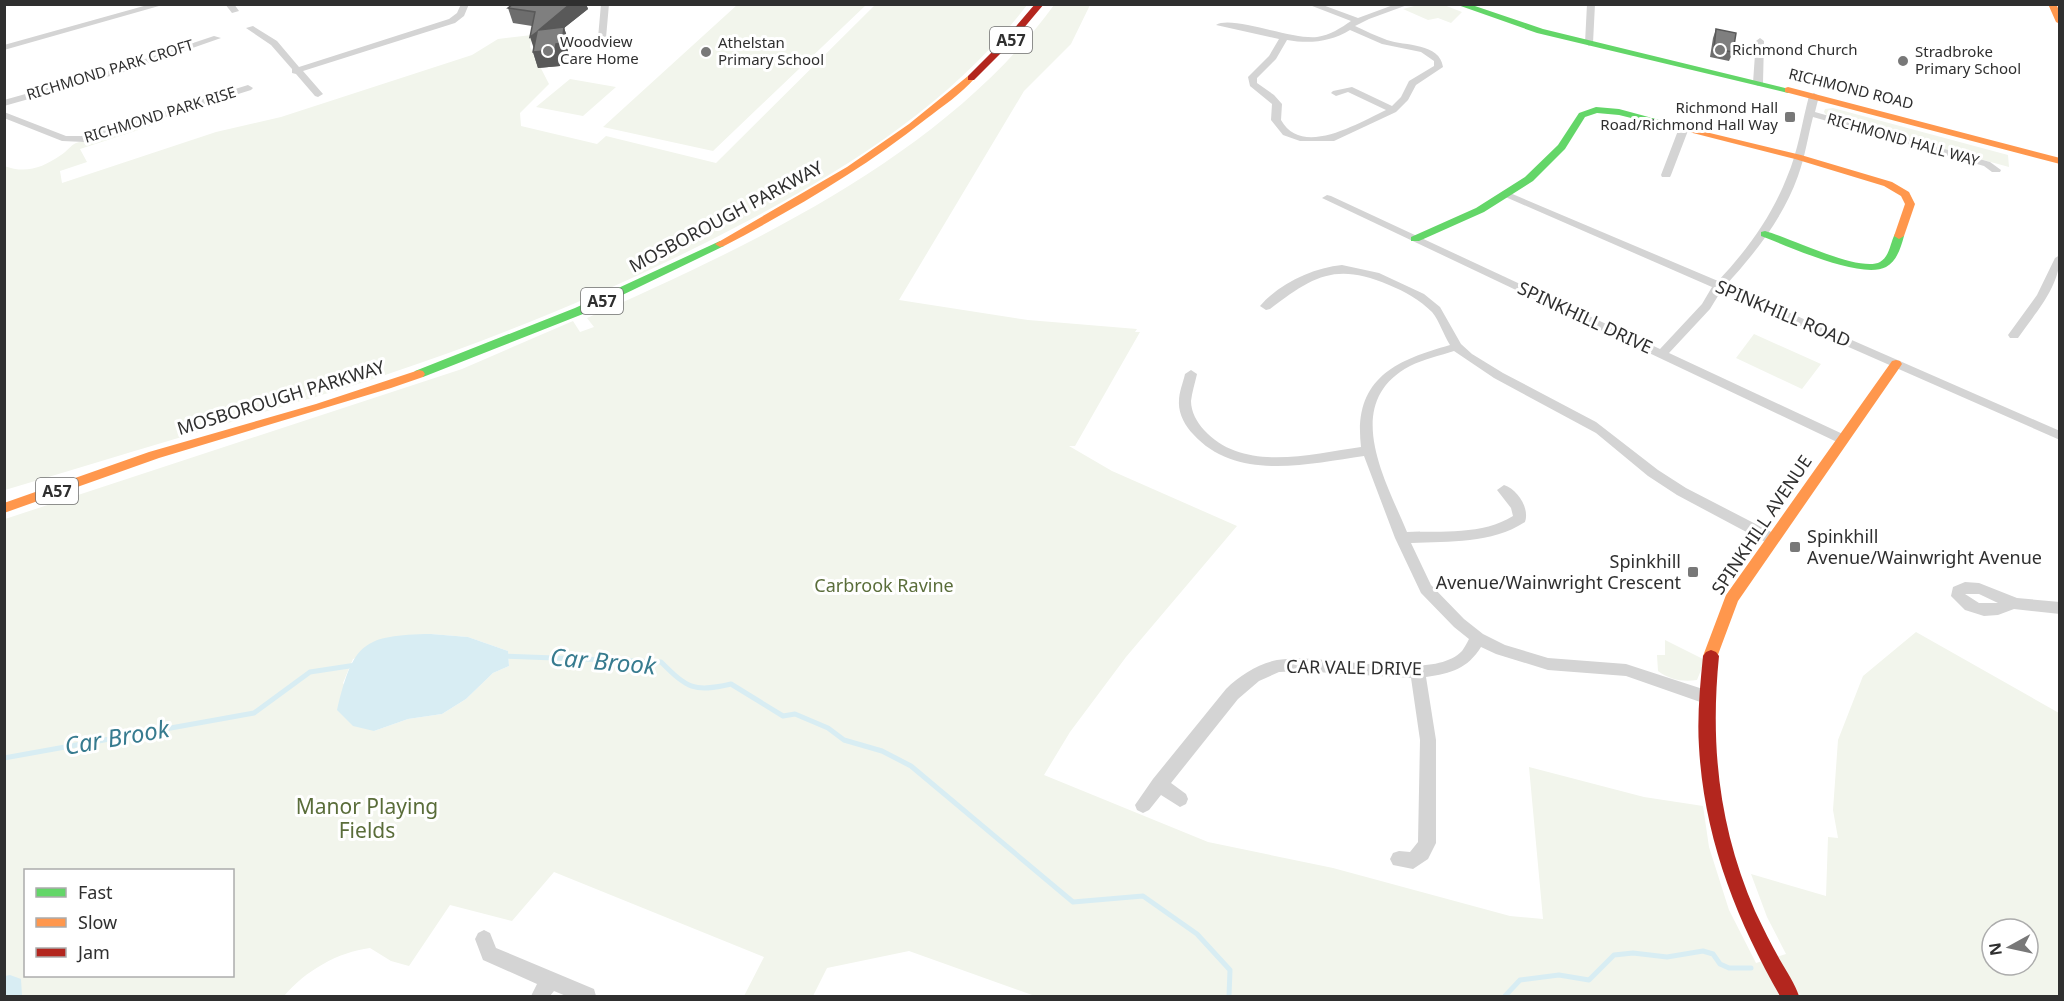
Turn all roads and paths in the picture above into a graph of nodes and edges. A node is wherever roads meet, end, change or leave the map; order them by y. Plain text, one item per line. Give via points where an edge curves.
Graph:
1 (162, 4) edge
2 (465, 4) edge
3 (606, 4) edge
4 (1040, 4) edge
5 (1311, 4) edge
6 (1406, 4) edge
7 (1460, 4) edge
8 (1591, 4) edge
9 (2052, 4) edge
10 (2060, 22) edge
11 (1354, 24) junction
12 (1220, 25) dead end
13 (250, 28) dead end
14 (217, 38) dead end
15 (602, 38) dead end
16 (1284, 38) junction
17 (1760, 41) dead end
18 (1589, 43) junction
19 (4, 48) edge
20 (1736, 48) edge
21 (1758, 52) junction
22 (295, 70) junction
23 (1758, 83) junction
24 (248, 88) dead end
25 (1336, 93) dead end
26 (318, 94) dead end
27 (1814, 96) junction
28 (4, 103) edge
29 (1393, 110) junction
30 (1809, 113) junction
31 (4, 115) edge
32 (1684, 128) junction
33 (1798, 157) junction
34 (2060, 161) edge
35 (1996, 170) dead end
36 (1666, 175) dead end
37 (1506, 195) junction
38 (1327, 198) dead end
39 (1765, 234) junction
40 (1415, 240) junction
41 (2060, 258) edge
42 (1719, 287) junction
43 (1266, 306) dead end
44 (2014, 335) dead end
45 (1456, 347) junction
46 (1662, 354) junction
47 (1896, 364) junction
48 (1191, 374) dead end
49 (2060, 436) edge
50 (1842, 439) junction
51 (1368, 451) junction
52 (108, 470) junction
53 (1504, 490) dead end
54 (4, 494) edge
55 (4, 508) edge
56 (1402, 538) junction
57 (1772, 539) junction
58 (2012, 603) dead end
59 (2060, 608) edge
60 (1478, 638) junction
61 (1418, 672) junction
62 (1706, 697) junction
63 (1159, 784) junction
64 (1180, 799) dead end
65 (1143, 805) dead end
66 (1399, 859) dead end
67 (484, 939) dead end
68 (550, 980) junction
69 (540, 996) edge
70 (586, 996) edge
71 (1790, 996) edge

1 - 19 street
2 - 22 street via 452,21
3 - 15 street
4 - 52 main road, MOSBOROUGH PARKWAY / A57 via 997,54 913,126 842,175 694,258 594,305 443,365 302,413
5 - 11 street
6 - 11 street
7 - 18 main road, RICHMOND ROAD via 1540,32
8 - 18 street
9 - 10 main road
11 - 16 street via 1326,39
11 - 29 street via 1385,42 1424,50 1438,60 1437,70 1412,83 1405,99
12 - 16 street via 1253,27
13 - 22 street via 267,36
14 - 28 street, RICHMOND PARK CROFT
16 - 29 street via 1252,80 1256,88 1277,104 1278,125 1286,133 1303,139 1331,139
17 - 21 street
18 - 23 main road, RICHMOND ROAD
20 - 21 street
21 - 23 street
22 - 26 street
23 - 27 main road, RICHMOND ROAD
24 - 31 street, RICHMOND PARK RISE via 85,139 65,139
25 - 29 street via 1350,89
27 - 30 street
27 - 34 main road, RICHMOND ROAD
30 - 33 street
30 - 35 street, RICHMOND HALL WAY via 1987,164
32 - 33 main road
32 - 36 street
32 - 37 main road via 1618,112 1587,112 1548,163
33 - 39 street via 1784,198
33 - 39 main road via 1888,184 1905,194 1910,204 1891,259 1879,267 1858,266
37 - 40 main road
37 - 42 street, SPINKHILL ROAD
38 - 40 street, SPINKHILL DRIVE
39 - 42 street
40 - 46 street, SPINKHILL DRIVE
41 - 44 street via 2041,297
42 - 46 street
42 - 47 street, SPINKHILL ROAD
43 - 45 street via 1316,272 1353,269 1418,296 1436,310
45 - 51 street via 1418,358 1386,379 1369,406 1365,426
45 - 57 street via 1483,366 1594,426 1653,473 1684,492
46 - 50 street, SPINKHILL DRIVE
47 - 49 street, SPINKHILL ROAD
47 - 50 main road, SPINKHILL AVENUE
48 - 51 street via 1185,401 1192,424 1213,447 1229,455 1283,462
50 - 57 main road, SPINKHILL AVENUE
51 - 56 street
52 - 54 main road, MOSBOROUGH PARKWAY / A57 via 76,473
52 - 55 main road, MOSBOROUGH PARKWAY / A57
53 - 56 street via 1520,512 1521,518 1512,525 1494,531
56 - 60 street via 1426,589
57 - 62 main road, SPINKHILL AVENUE via 1731,599 1717,634
58 - 59 street
60 - 61 street, CAR VALE DRIVE via 1470,654 1457,663
60 - 62 street via 1548,664 1626,670
61 - 63 street, CAR VALE DRIVE via 1301,664 1276,667 1254,676 1232,694
61 - 66 street via 1428,740 1427,843 1413,861
62 - 71 main road, SPINKHILL AVENUE via 1705,746 1710,789 1730,865 1750,924
63 - 64 street
63 - 65 street, CAR VALE DRIVE
67 - 68 street via 489,954
68 - 69 street
68 - 70 street

